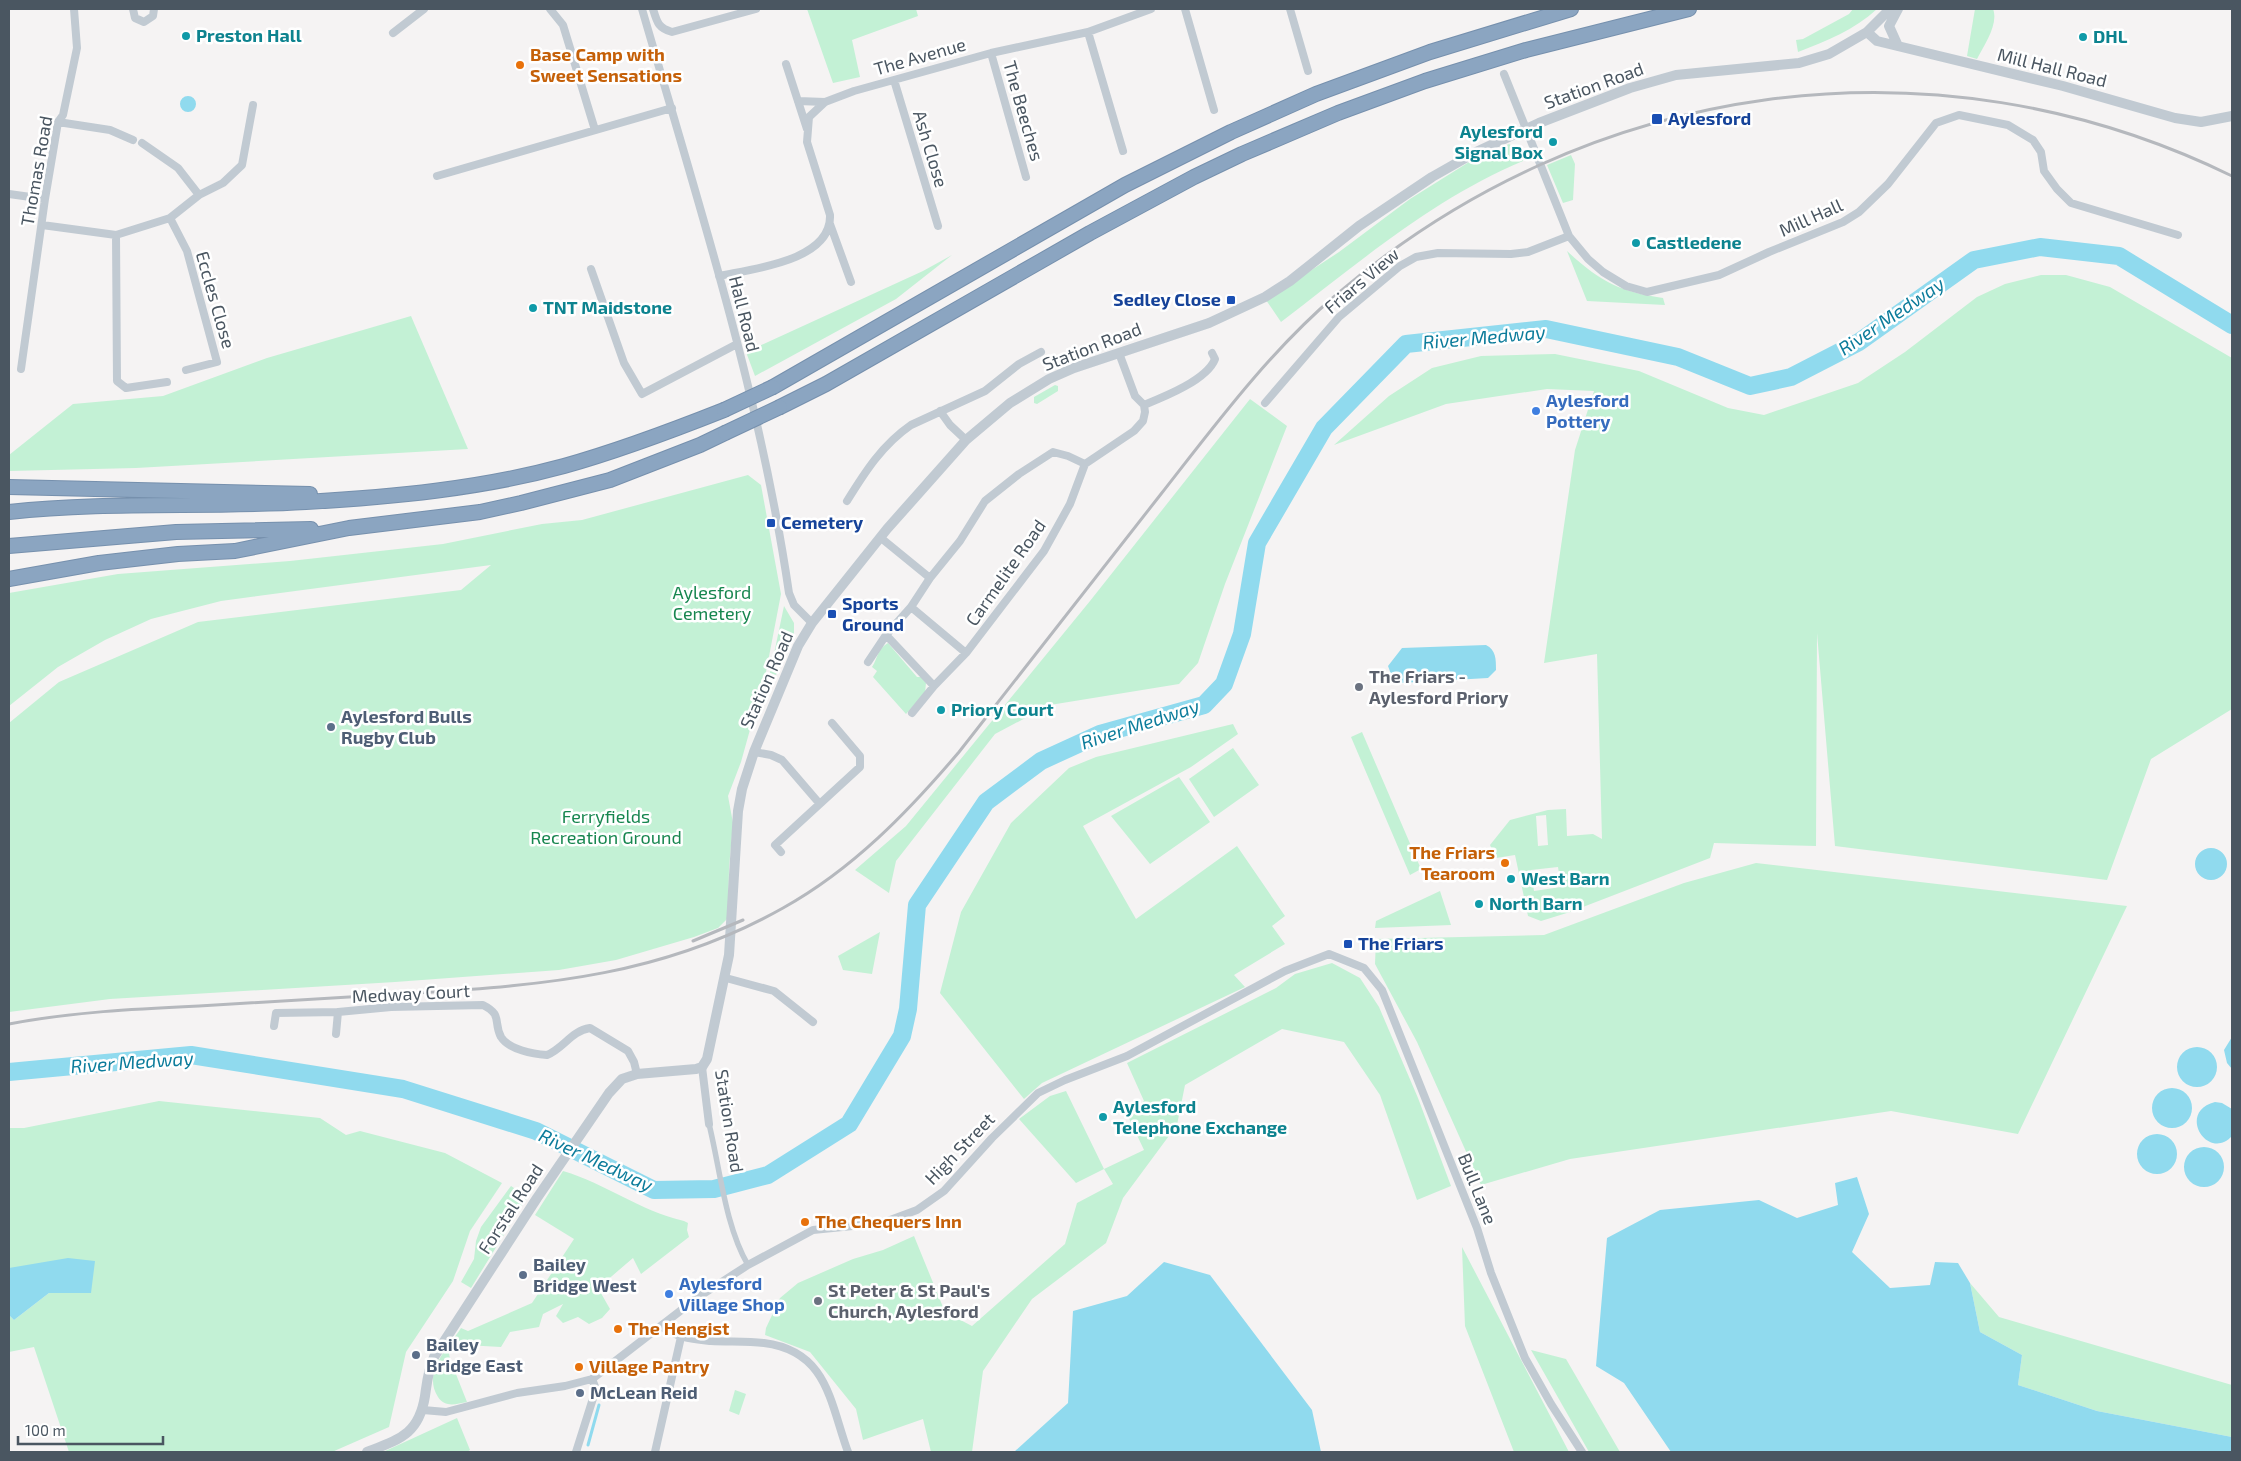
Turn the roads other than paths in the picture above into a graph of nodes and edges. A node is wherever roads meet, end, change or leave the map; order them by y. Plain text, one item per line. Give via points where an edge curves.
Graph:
1 (74, 9) edge
2 (133, 9) edge
3 (154, 9) edge
4 (424, 9) edge
5 (550, 9) edge
6 (642, 9) edge
7 (653, 9) edge
8 (756, 9) edge
9 (1150, 9) edge
10 (1185, 9) edge
11 (1290, 9) edge
12 (1571, 9) edge
13 (1689, 9) edge
14 (1892, 9) edge
15 (1898, 9) edge
16 (1088, 32) junction
17 (394, 33) dead end
18 (1869, 35) junction
19 (1898, 46) junction
20 (991, 53) junction
21 (786, 64) dead end
22 (1308, 71) dead end
23 (1504, 74) dead end
24 (894, 80) junction
25 (798, 101) junction
26 (825, 102) junction
27 (253, 105) dead end
28 (672, 108) junction
29 (1214, 110) dead end
30 (2232, 116) edge
31 (58, 122) junction
32 (1527, 129) junction
33 (595, 130) junction
34 (808, 132) junction
35 (133, 140) dead end
36 (142, 143) dead end
37 (1124, 151) dead end
38 (437, 176) dead end
39 (1026, 177) dead end
40 (9, 194) edge
41 (199, 196) junction
42 (45, 200) junction
43 (170, 218) junction
44 (830, 224) junction
45 (42, 225) junction
46 (938, 226) dead end
47 (116, 235) junction
48 (1569, 236) junction
49 (2178, 236) dead end
50 (591, 270) dead end
51 (719, 276) junction
52 (851, 282) dead end
53 (737, 344) junction
54 (1041, 352) dead end
55 (1119, 353) junction
56 (1212, 353) dead end
57 (21, 369) dead end
58 (186, 370) dead end
59 (167, 382) dead end
60 (1265, 403) dead end
61 (1144, 405) junction
62 (940, 411) junction
63 (966, 440) junction
64 (1085, 464) junction
65 (9, 486) edge
66 (368, 496) junction
67 (847, 501) dead end
68 (9, 512) edge
69 (349, 528) junction
70 (881, 538) junction
71 (9, 546) edge
72 (930, 578) junction
73 (9, 579) edge
74 (911, 607) junction
75 (812, 623) junction
76 (886, 635) junction
77 (966, 653) junction
78 (868, 662) dead end
79 (934, 686) junction
80 (912, 713) dead end
81 (832, 723) dead end
82 (754, 752) junction
83 (819, 804) junction
84 (781, 852) dead end
85 (1329, 954) joint
86 (726, 978) junction
87 (338, 1012) junction
88 (813, 1022) dead end
89 (274, 1026) dead end
90 (336, 1034) dead end
91 (702, 1067) junction
92 (637, 1074) junction
93 (710, 1124) joint
94 (748, 1265) junction
95 (661, 1326) junction
96 (681, 1337) junction
97 (592, 1378) junction
98 (423, 1410) junction
99 (367, 1452) edge
100 (576, 1452) edge
101 (655, 1452) edge
102 (848, 1452) edge
103 (1582, 1452) edge

1 - 31 street, Thomas Road via 77,48 63,115
2 - 3 street via 135,18 144,22 153,16
4 - 17 street
5 - 33 street via 563,25
6 - 28 street, Hall Road
7 - 8 street via 662,30 672,32
9 - 16 street, The Avenue
10 - 29 street
11 - 22 street
12 - 66 highway, bridge via 1430,52 1316,94 1231,132 1117,190 773,387 724,410 562,467 486,483
13 - 69 highway, bridge via 1526,50 1425,81 1338,113 1242,154 1160,194 826,384 700,446 610,480 521,503 480,512
14 - 18 street, Station Road
15 - 19 street via 1890,26
16 - 20 street, The Avenue
16 - 37 street
18 - 19 street, Mill Hall Road
18 - 32 street, Station Road via 1829,54 1799,63 1685,74 1658,80
19 - 30 street, Mill Hall Road via 2063,86 2175,118 2201,122
20 - 24 street, The Avenue
20 - 39 street, The Beeches
21 - 25 street
23 - 32 street, Mill Hall
24 - 26 street, The Avenue
24 - 46 street, Ash Close
25 - 26 street
25 - 34 street
26 - 34 street, The Avenue via 809,117
27 - 41 street via 242,165 223,183
28 - 33 street
28 - 51 street, Hall Road
31 - 35 street via 110,130
31 - 42 street, Thomas Road
32 - 48 street, Mill Hall
32 - 55 street, Station Road via 1432,177 1359,226 1290,281 1264,297 1209,323
33 - 38 street
34 - 44 street, The Avenue via 807,142
36 - 41 street via 178,168
40 - 42 street
41 - 43 street
42 - 45 street, Thomas Road
43 - 47 street
43 - 58 street, Eccles Close via 187,251 217,362
44 - 51 street via 818,243 797,258
44 - 52 street, The Avenue
45 - 47 street
45 - 57 street, Thomas Road
47 - 59 street via 117,380 126,388
48 - 49 street, Mill Hall via 1588,259 1626,286 1647,292 1707,280 1826,230 1859,212 1888,184 1936,123 1959,115 2008,125 2033,140 2041,152 2044,170 2071,203
48 - 60 street, Friars View via 1528,252 1416,256 1339,317
50 - 53 street via 624,363 642,394
51 - 53 street, Hall Road
53 - 75 street, Hall Road via 767,467 789,593 797,609
54 - 62 street via 1019,364 985,391
55 - 61 street via 1135,396
55 - 63 street, Station Road via 1049,379 1010,402
56 - 61 street via 1215,359 1210,368 1180,390
61 - 64 street via 1143,421 1134,431
62 - 63 street
62 - 67 street via 911,425 890,441 876,456
63 - 70 street, Station Road
64 - 72 street via 1053,452 1018,474 985,501 960,541
64 - 77 street, Carmelite Road via 1070,504 1044,552
65 - 66 highway
66 - 68 highway via 306,502 63,506
69 - 71 highway via 176,532
69 - 73 highway via 235,551 99,563
70 - 72 street
70 - 75 street, Station Road
72 - 74 street
74 - 76 street
74 - 77 street
75 - 82 street, Station Road via 790,664
76 - 78 street
76 - 79 street
77 - 79 street, Carmelite Road
79 - 80 street, Carmelite Road
81 - 83 street via 860,756 860,767
82 - 83 street via 772,754 782,760
82 - 86 street, Station Road via 738,810
83 - 84 street via 775,845
85 - 94 street, High Street via 1285,971 1127,1056 1038,1093 944,1191 917,1210 882,1223 813,1230
85 - 103 street, Bull Lane via 1364,968 1382,990 1525,1358
86 - 88 street via 774,991
86 - 91 street, Station Road via 708,1056
87 - 89 street, Medway Court via 276,1014
87 - 90 street, Medway Court
87 - 92 street, Medway Court via 483,1005 496,1016 498,1030 507,1044 548,1055 580,1029 590,1028 628,1051
91 - 92 street, Forstal Road
91 - 93 street, Station Road
92 - 98 street, Forstal Road via 622,1079 593,1114 434,1357 428,1372
93 - 94 street, Station Road via 726,1202
94 - 95 street, High Street
95 - 96 street
95 - 97 street, High Street
96 - 101 street
96 - 102 street via 763,1343 800,1354 817,1371 827,1388
97 - 98 street via 446,1412
97 - 100 street via 596,1389
98 - 99 street, Forstal Road via 414,1428

